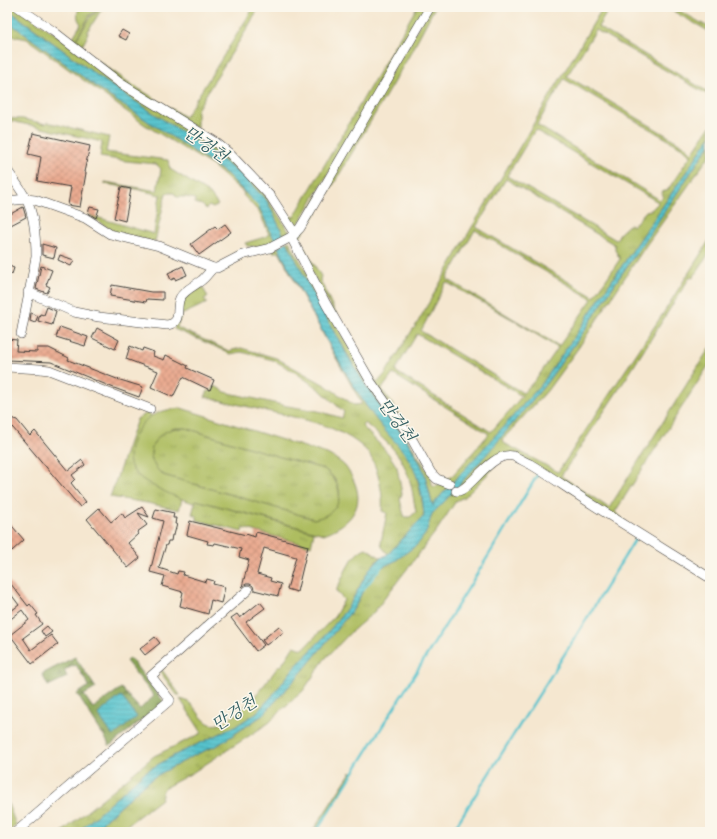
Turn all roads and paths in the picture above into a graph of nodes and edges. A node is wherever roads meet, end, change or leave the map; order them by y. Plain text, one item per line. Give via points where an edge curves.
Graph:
1 (18, 7) edge
2 (430, 7) edge
3 (7, 170) edge
4 (26, 199) junction
5 (7, 201) edge
6 (291, 237) junction
7 (213, 268) junction
8 (28, 292) junction
9 (21, 334) dead end
10 (7, 367) edge
11 (150, 409) dead end
12 (710, 578) edge
13 (248, 590) dead end
14 (16, 832) edge

1 - 6 street via 120,83 229,153 271,197
2 - 6 street via 300,228
3 - 4 street
4 - 5 street
4 - 7 street via 85,218 110,234 159,246
4 - 8 street via 30,207 36,245 36,257
6 - 7 street via 270,248 242,255
6 - 12 street via 371,382 437,479 459,492 498,460 515,457
7 - 8 street via 203,280 180,297 177,320 167,326 74,312
8 - 9 street
10 - 11 street via 49,370
13 - 14 street via 151,676 170,700

